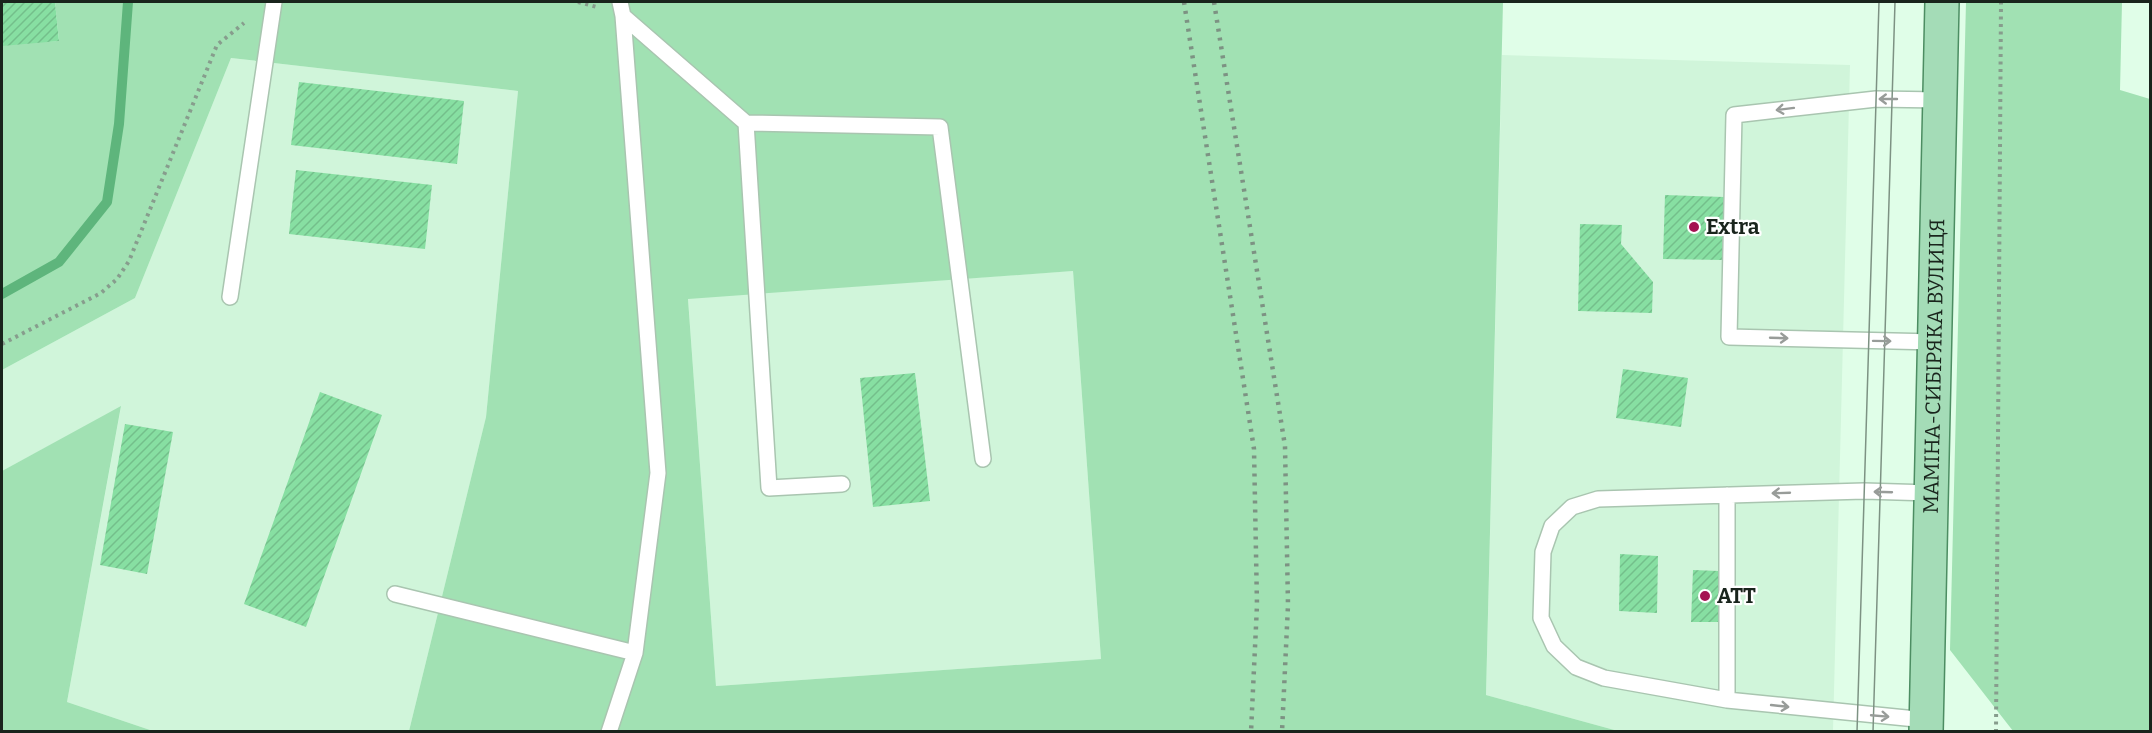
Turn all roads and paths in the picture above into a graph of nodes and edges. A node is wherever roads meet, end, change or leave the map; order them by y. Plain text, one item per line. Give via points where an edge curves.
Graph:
1 (274, 2) edge
2 (1942, 2) edge
3 (2001, 2) edge
4 (622, 8) edge
5 (252, 16) dead end
6 (1940, 100) junction
7 (746, 123) junction
8 (230, 297) dead end
9 (1935, 342) junction
10 (2, 344) edge
11 (983, 459) dead end
12 (842, 484) dead end
13 (1931, 493) junction
14 (1727, 495) junction
15 (395, 594) dead end
16 (635, 653) junction
17 (1726, 700) junction
18 (1926, 726) edge
19 (609, 732) edge
20 (1996, 732) edge

1 - 8 lane
2 - 6 main road, МАМІНА-СИБІРЯКА ВУЛИЦЯ
3 - 20 path
4 - 7 lane
4 - 16 lane via 658,473
5 - 10 path via 217,45 129,261 117,279 101,292
6 - 9 main road, МАМІНА-СИБІРЯКА ВУЛИЦЯ
6 -> 9 lane via 1876,99 1734,115 1729,337
7 - 11 lane via 940,127
7 - 12 lane via 769,488
9 - 13 main road, МАМІНА-СИБІРЯКА ВУЛИЦЯ
13 -> 14 lane
13 - 18 main road, МАМІНА-СИБІРЯКА ВУЛИЦЯ
14 - 17 lane
14 - 17 lane via 1598,499 1572,507 1552,526 1543,552 1541,618 1554,646 1576,667 1604,678
15 - 16 lane
16 - 19 lane
17 -> 18 lane

